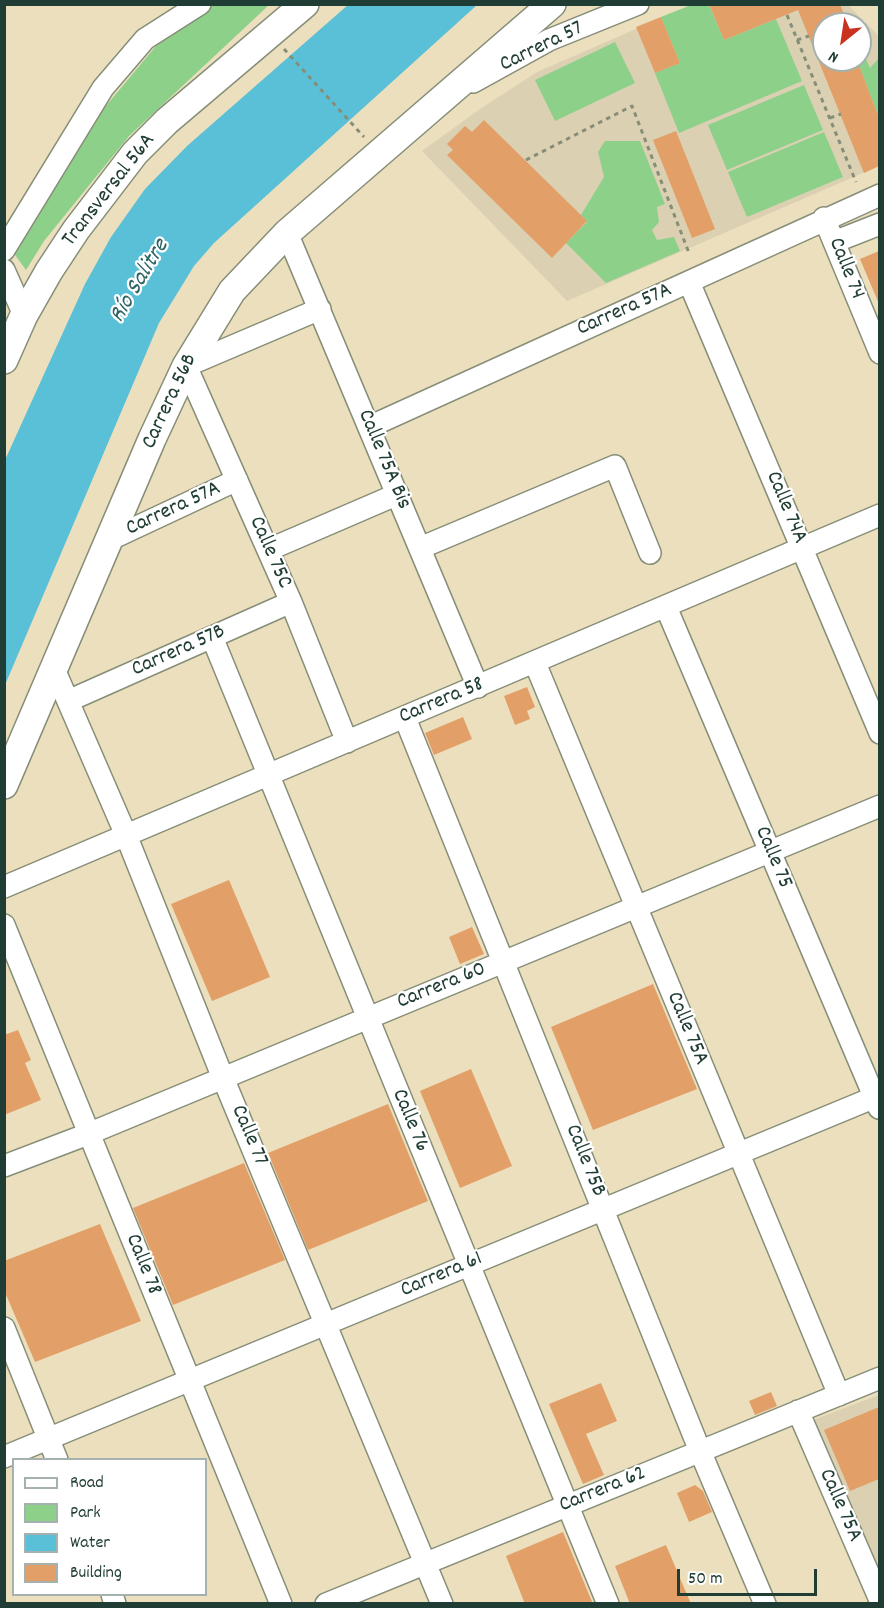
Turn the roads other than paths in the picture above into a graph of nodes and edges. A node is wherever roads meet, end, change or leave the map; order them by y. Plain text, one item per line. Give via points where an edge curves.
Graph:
1 (200, 4) edge
2 (552, 4) edge
3 (638, 4) edge
4 (294, 9) edge
5 (447, 96) junction
6 (879, 195) edge
7 (824, 218) junction
8 (879, 225) edge
9 (287, 233) junction
10 (834, 242) junction
11 (4, 250) edge
12 (4, 270) edge
13 (689, 282) junction
14 (320, 309) junction
15 (24, 315) junction
16 (873, 318) edge
17 (879, 353) edge
18 (4, 360) edge
19 (186, 366) junction
20 (369, 427) junction
21 (237, 480) junction
22 (398, 494) junction
23 (879, 515) edge
24 (111, 539) junction
25 (420, 548) junction
26 (802, 549) junction
27 (268, 550) junction
28 (650, 553) dead end
29 (291, 602) junction
30 (666, 607) junction
31 (212, 638) junction
32 (535, 663) junction
33 (54, 669) junction
34 (478, 687) junction
35 (68, 701) junction
36 (405, 718) junction
37 (879, 733) edge
38 (347, 742) junction
39 (269, 775) junction
40 (4, 785) edge
41 (879, 806) edge
42 (126, 836) junction
43 (769, 852) junction
44 (4, 887) edge
45 (635, 908) junction
46 (4, 925) edge
47 (504, 962) junction
48 (366, 1018) junction
49 (223, 1078) junction
50 (878, 1100) edge
51 (88, 1134) junction
52 (739, 1153) junction
53 (4, 1166) edge
54 (603, 1209) junction
55 (469, 1265) junction
56 (327, 1324) junction
57 (4, 1328) edge
58 (879, 1378) edge
59 (190, 1381) junction
60 (839, 1395) junction
61 (798, 1412) junction
62 (49, 1439) junction
63 (700, 1451) junction
64 (4, 1457) edge
65 (56, 1458) edge
66 (567, 1505) junction
67 (425, 1563) junction
68 (879, 1600) edge
69 (281, 1604) edge
70 (326, 1604) edge
71 (442, 1604) edge
72 (608, 1604) edge
73 (765, 1604) edge

1 - 11 street via 145,39 103,88
2 - 5 main road
3 - 5 street, Carrera 57 via 549,40
4 - 15 main road, Transversal 56A via 135,153 76,230
5 - 9 main road, Carrera 56B
6 - 7 street, Carrera 57A
7 - 10 street, Calle 74
7 - 13 street, Carrera 57A
8 - 10 street
9 - 14 street, Calle 75A Bis
9 - 19 main road, Carrera 56B via 232,291
10 - 16 street, Calle 74
12 - 15 street
13 - 20 street, Carrera 57A
13 - 26 street, Calle 74A
14 - 19 street
14 - 20 street, Calle 75A Bis
15 - 18 main road, Transversal 56A
16 - 17 street, Calle 74
19 - 21 street, Calle 75C
19 - 24 main road, Carrera 56B
20 - 22 street, Calle 75A Bis
21 - 24 street, Carrera 57A
21 - 27 street, Calle 75C
22 - 25 street, Calle 75A Bis
22 - 27 street
23 - 26 street, Carrera 58
24 - 33 main road, Carrera 56B
25 - 28 street via 615,466
25 - 34 street, Calle 75A Bis
26 - 30 street, Carrera 58
26 - 37 street, Calle 74A
27 - 29 street, Calle 75C
29 - 31 street, Carrera 57B
29 - 38 street, Calle 75C
30 - 32 street, Carrera 58
30 - 43 street, Calle 75
31 - 35 street, Carrera 57B
31 - 39 street, Calle 76
32 - 34 street, Carrera 58
32 - 45 street, Calle 75A
33 - 35 street, Calle 77
33 - 40 main road, Carrera 56B
34 - 36 street, Carrera 58
35 - 42 street, Calle 77
36 - 38 street, Carrera 58
36 - 47 street, Calle 75B
38 - 39 street, Carrera 58
39 - 42 street, Carrera 58
39 - 48 street, Calle 76
41 - 43 street, Carrera 60
42 - 44 street, Carrera 58
42 - 49 street, Calle 77
43 - 45 street, Carrera 60
43 - 50 street, Calle 75
45 - 47 street, Carrera 60
45 - 52 street, Calle 75A
46 - 51 street, Calle 78
47 - 48 street, Carrera 60
47 - 54 street, Calle 75B
48 - 49 street, Carrera 60
48 - 55 street, Calle 76
49 - 51 street, Carrera 60
49 - 56 street, Calle 77
50 - 52 street, Carrera 61
51 - 53 street, Carrera 60
51 - 59 street, Calle 78
52 - 54 street, Carrera 61
52 - 60 street, Calle 75A
54 - 55 street, Carrera 61
54 - 63 street, Calle 75B
55 - 56 street, Carrera 61
55 - 66 street, Calle 76
56 - 59 street, Carrera 61
56 - 67 street, Calle 77
57 - 62 street
58 - 60 street, Carrera 62
59 - 62 street, Carrera 61
59 - 69 street, Calle 78
60 - 61 street, Carrera 62
61 - 63 street, Carrera 62
61 - 68 street, Calle 75A
62 - 64 street, Carrera 61
62 - 65 street
63 - 66 street, Carrera 62
63 - 73 street, Calle 75B
66 - 67 street, Carrera 62
66 - 72 street, Calle 76
67 - 70 street, Carrera 62
67 - 71 street, Calle 77

